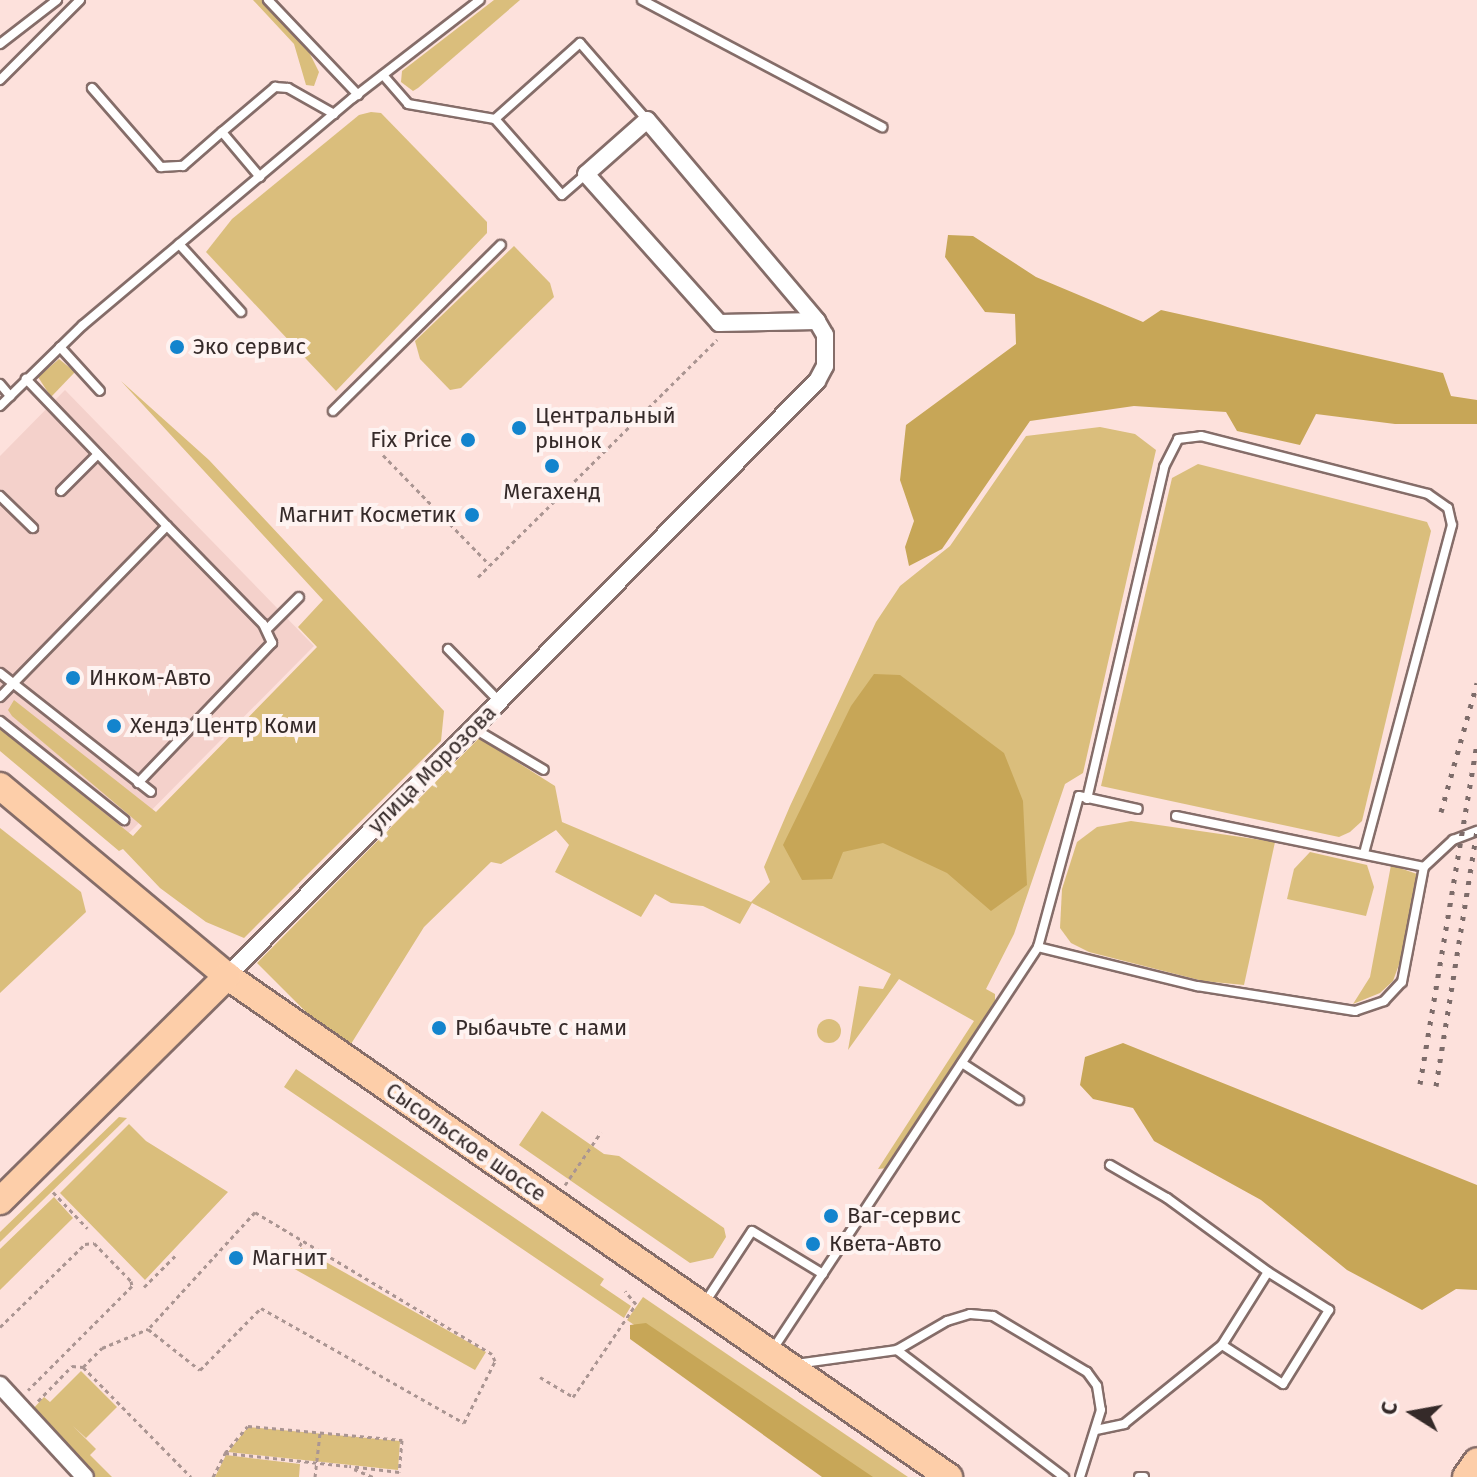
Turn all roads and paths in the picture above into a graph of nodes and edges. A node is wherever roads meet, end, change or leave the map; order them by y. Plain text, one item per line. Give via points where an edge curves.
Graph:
1 (57, 0) edge
2 (268, 0) edge
3 (480, 0) edge
4 (642, 0) edge
5 (78, 1) edge
6 (0, 44) edge
7 (383, 75) junction
8 (0, 80) edge
9 (92, 88) dead end
10 (358, 95) junction
11 (334, 114) junction
12 (495, 119) junction
13 (647, 120) junction
14 (882, 127) dead end
15 (222, 132) junction
16 (586, 174) junction
17 (260, 177) junction
18 (179, 244) junction
19 (501, 245) dead end
20 (241, 312) dead end
21 (817, 321) junction
22 (708, 330) dead end
23 (60, 347) junction
24 (26, 379) junction
25 (0, 384) edge
26 (100, 391) dead end
27 (10, 396) junction
28 (0, 406) edge
29 (333, 411) dead end
30 (98, 454) junction
31 (383, 455) dead end
32 (61, 491) dead end
33 (0, 496) edge
34 (167, 526) junction
35 (33, 528) dead end
36 (490, 565) junction
37 (478, 577) dead end
38 (299, 597) dead end
39 (267, 629) junction
40 (448, 649) dead end
41 (0, 673) edge
42 (13, 685) junction
43 (0, 697) edge
44 (499, 701) junction
45 (0, 721) edge
46 (473, 728) junction
47 (544, 770) dead end
48 (138, 783) junction
49 (0, 786) edge
50 (151, 792) dead end
51 (1087, 799) junction
52 (1138, 809) dead end
53 (1176, 816) dead end
54 (124, 820) dead end
55 (1477, 831) edge
56 (1364, 853) junction
57 (1424, 867) junction
58 (1038, 947) junction
59 (227, 976) junction
60 (962, 1063) junction
61 (1019, 1100) dead end
62 (601, 1132) dead end
63 (1110, 1165) dead end
64 (564, 1188) dead end
65 (53, 1192) dead end
66 (0, 1201) edge
67 (87, 1228) dead end
68 (303, 1240) junction
69 (175, 1256) dead end
70 (288, 1267) dead end
71 (1268, 1272) junction
72 (823, 1274) junction
73 (144, 1287) dead end
74 (625, 1291) dead end
75 (269, 1302) dead end
76 (703, 1306) junction
77 (265, 1310) junction
78 (0, 1327) edge
79 (148, 1329) junction
80 (1222, 1345) junction
81 (897, 1350) junction
82 (779, 1359) junction
83 (83, 1367) junction
84 (540, 1377) dead end
85 (0, 1385) edge
86 (22, 1406) junction
87 (1096, 1430) junction
88 (320, 1432) junction
89 (225, 1453) junction
90 (1477, 1461) edge
91 (316, 1463) junction
92 (349, 1466) junction
93 (85, 1477) edge
94 (191, 1477) edge
95 (213, 1477) edge
96 (315, 1477) edge
97 (373, 1477) edge
98 (949, 1477) edge
99 (1064, 1477) edge
100 (1080, 1477) edge
101 (1466, 1477) edge

1 - 6 lane
2 - 10 lane
3 - 7 lane
4 - 14 lane
5 - 8 lane
7 - 10 lane
7 - 12 lane via 408,104
9 - 15 lane via 161,167 183,166
10 - 11 lane
11 - 15 lane via 288,88 275,87
11 - 17 lane
12 - 13 lane via 580,43
12 - 16 lane via 562,195
13 - 16 street
13 - 21 street
15 - 17 lane
16 - 21 street via 719,323
17 - 18 lane
18 - 20 lane
18 - 23 lane
19 - 29 lane
21 - 44 street, улица Морозова via 827,350 817,381
22 - 36 path via 718,342
23 - 24 lane
23 - 26 lane
24 - 27 lane
24 - 30 lane
25 - 27 lane
27 - 28 lane
30 - 32 lane
30 - 34 lane
31 - 36 path
33 - 35 lane
34 - 39 lane
34 - 42 lane
36 - 37 path
38 - 39 lane
39 - 48 lane via 272,643
40 - 44 lane
41 - 42 lane
42 - 43 lane
42 - 48 lane
44 - 46 street, улица Морозова
45 - 54 lane
46 - 47 lane
46 - 59 street, улица Морозова
48 - 50 lane
49 - 59 main road, Сысольское шоссе
51 - 52 lane
51 - 56 lane via 1169,450 1178,439 1201,436 1428,494 1448,508 1452,525
51 - 58 lane via 1079,796
53 - 56 lane
55 - 57 lane via 1453,840
56 - 57 lane
57 - 58 lane via 1402,982 1384,1001 1355,1011 1197,986
58 - 60 lane
59 - 66 main road, улица Морозова
59 - 76 main road, Сысольское шоссе
60 - 61 lane
60 - 72 lane
62 - 64 path
63 - 71 lane via 1167,1198
65 - 67 path
68 - 70 path
68 - 77 path via 492,1354 492,1375 464,1423
68 - 79 path via 255,1212
69 - 73 path
71 - 80 lane
71 - 80 lane via 1329,1310 1283,1384
72 - 76 lane via 752,1231
72 - 82 lane
74 - 84 path via 636,1304 573,1397
75 - 77 path
76 - 82 main road, Сысольское шоссе
77 - 79 path via 255,1311 200,1370
78 - 86 path via 85,1244 94,1243 131,1281 132,1286
79 - 83 path via 102,1348
80 - 87 lane via 1124,1424
81 - 82 lane
81 - 87 lane via 947,1321 970,1314 993,1316 1087,1372 1097,1386 1101,1410
81 - 99 lane
82 - 98 main road, Сысольское шоссе
83 - 86 path via 72,1366
83 - 94 path
85 - 86 street
86 - 93 street
87 - 100 lane
88 - 89 path via 248,1426
88 - 91 path
88 - 92 path via 402,1440 399,1472
89 - 91 path
89 - 95 path
90 - 101 main road
91 - 92 path
91 - 96 path
92 - 97 path

